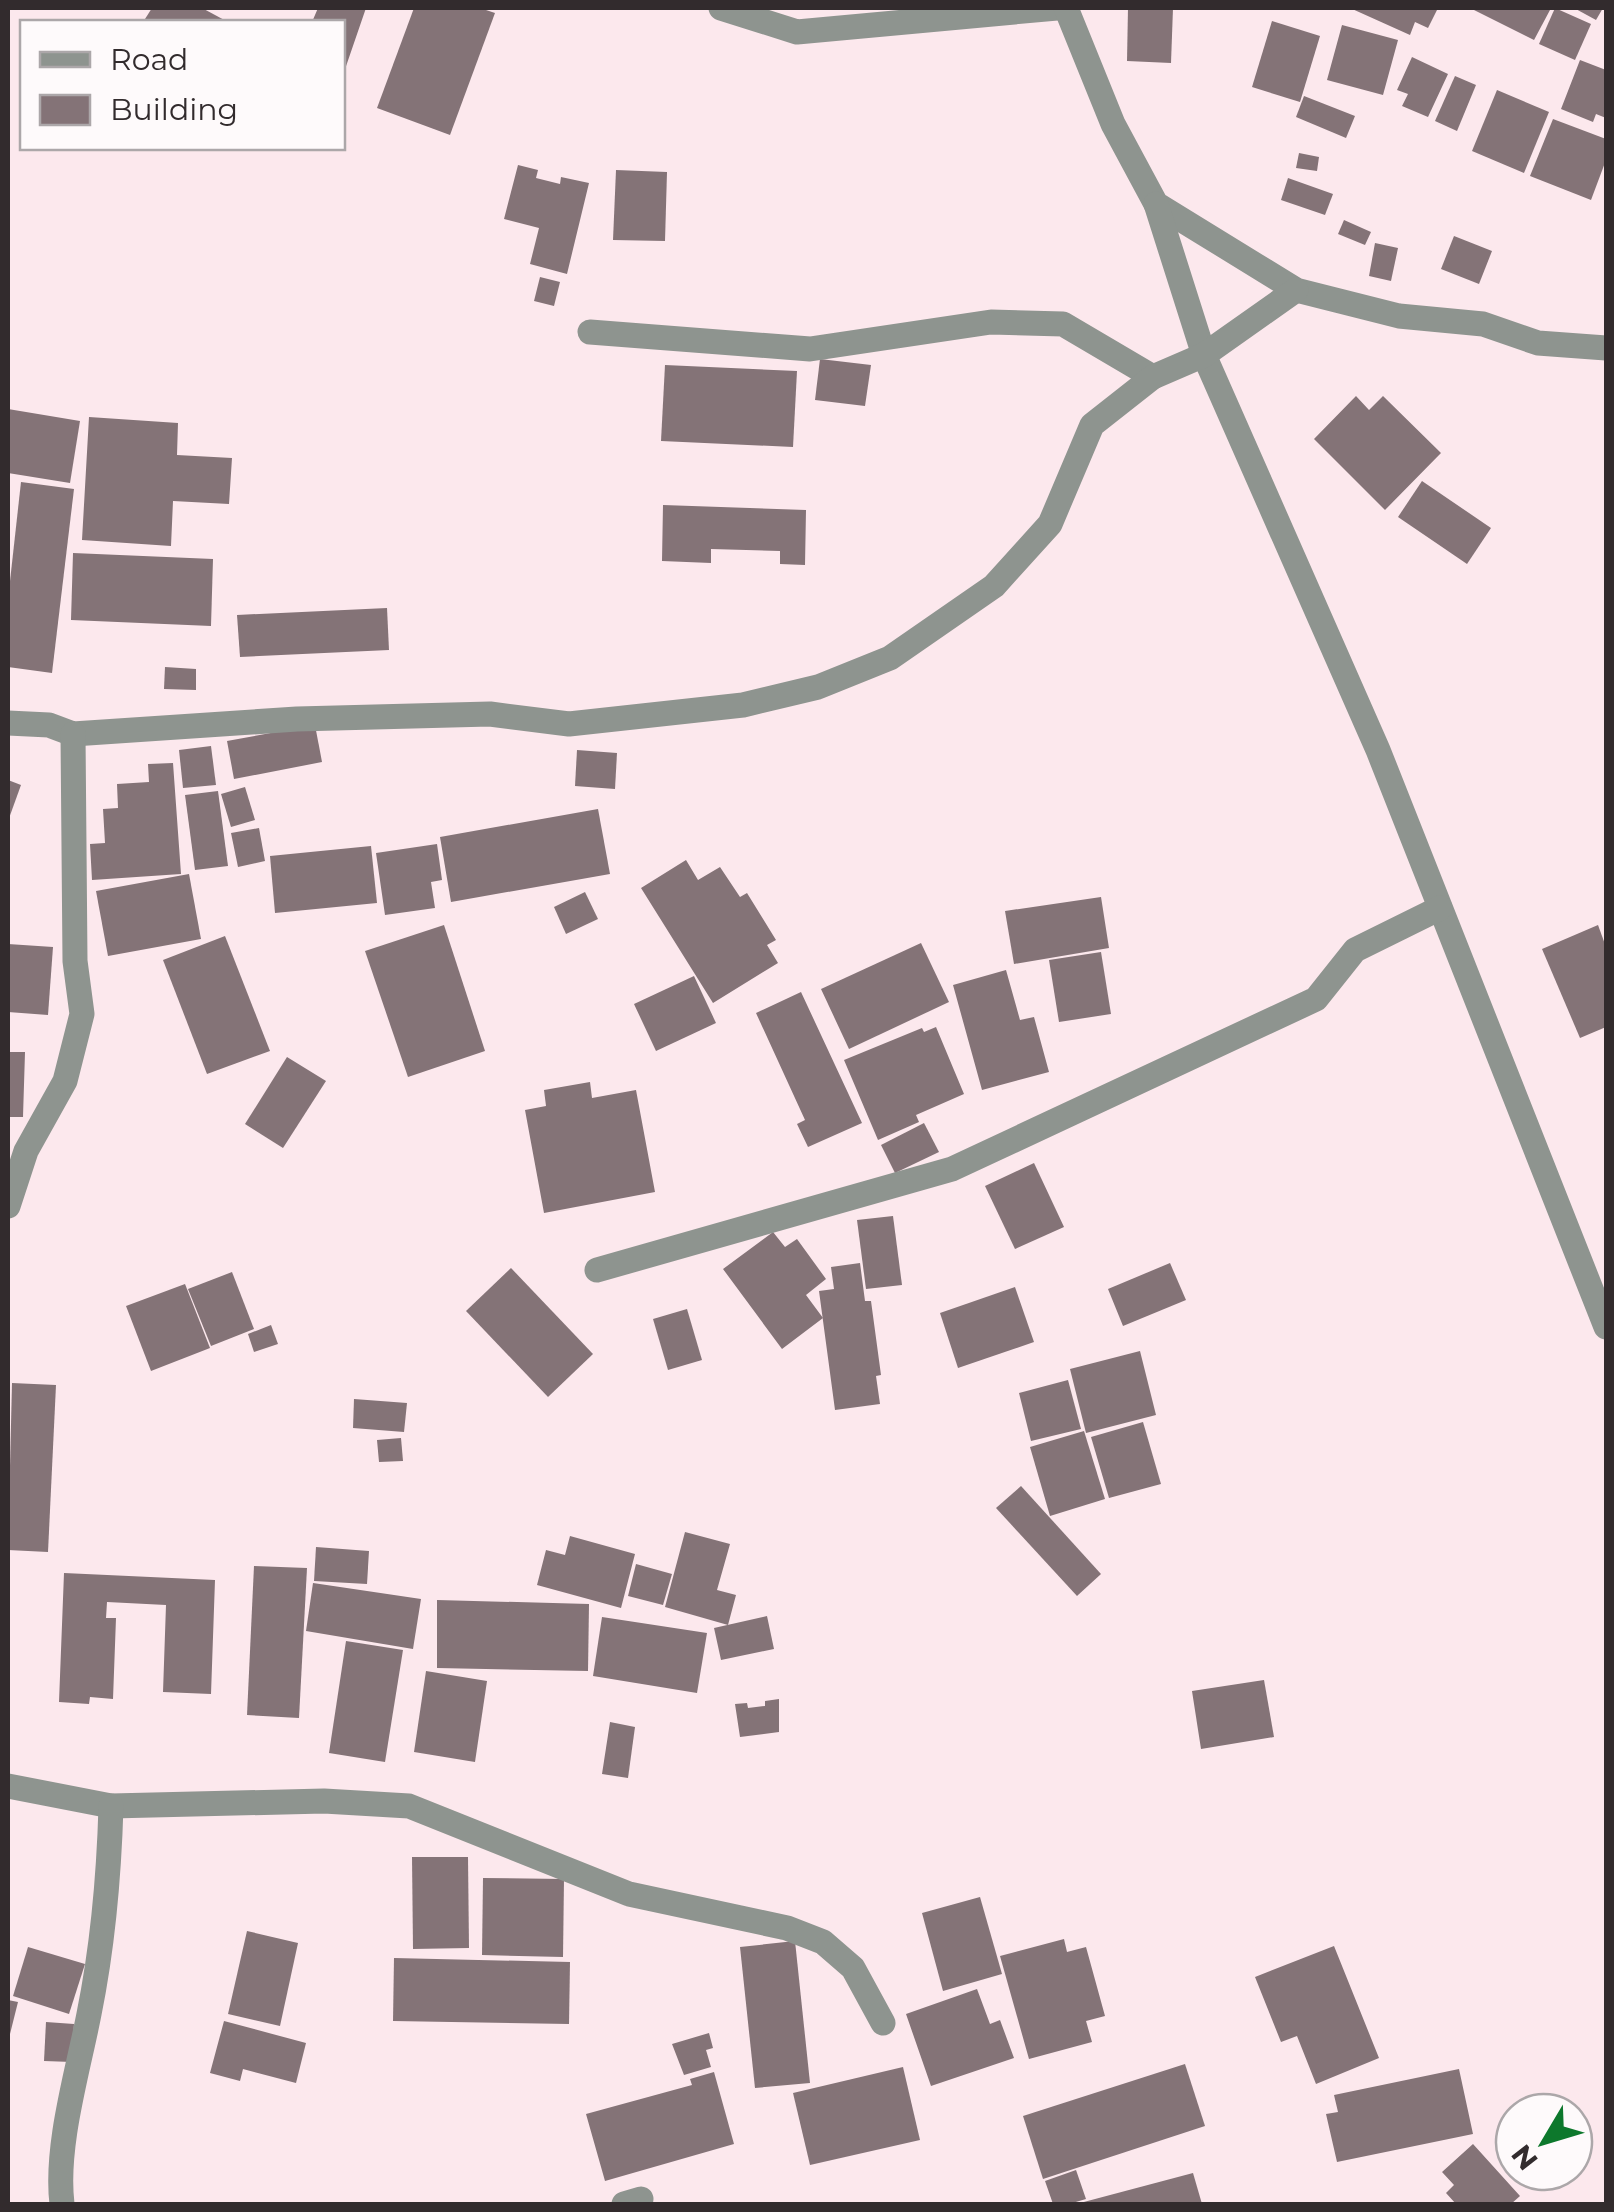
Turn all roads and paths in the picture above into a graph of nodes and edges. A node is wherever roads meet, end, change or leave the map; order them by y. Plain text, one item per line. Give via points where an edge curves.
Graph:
1 (721, 8) edge
2 (1058, 8) edge
3 (1066, 8) edge
4 (1156, 204) junction
5 (1296, 290) junction
6 (590, 332) dead end
7 (1606, 348) edge
8 (1204, 355) junction
9 (1154, 376) junction
10 (8, 723) edge
11 (73, 734) junction
12 (1440, 908) junction
13 (8, 1206) edge
14 (597, 1270) dead end
15 (1606, 1327) edge
16 (8, 1786) edge
17 (111, 1806) junction
18 (882, 2023) dead end
19 (62, 2204) edge

1 - 2 street via 797,32
3 - 4 street via 1112,124
4 - 5 street
4 - 8 street
5 - 7 street via 1399,316 1483,324 1538,343
5 - 8 street
6 - 9 street via 810,349 991,322 1063,324
8 - 9 street
8 - 12 street
9 - 11 street via 1092,425 1050,524 994,586 890,658 818,687 744,705 569,724 490,714
10 - 11 street via 49,724
11 - 13 street via 75,961 82,1014 65,1081 26,1152
12 - 14 street via 1355,950 1316,999 952,1169
12 - 15 street
16 - 17 street
17 - 18 street via 324,1800 409,1806 629,1894 824,1942 853,1968
17 - 19 street via 108,1887 68,2113

